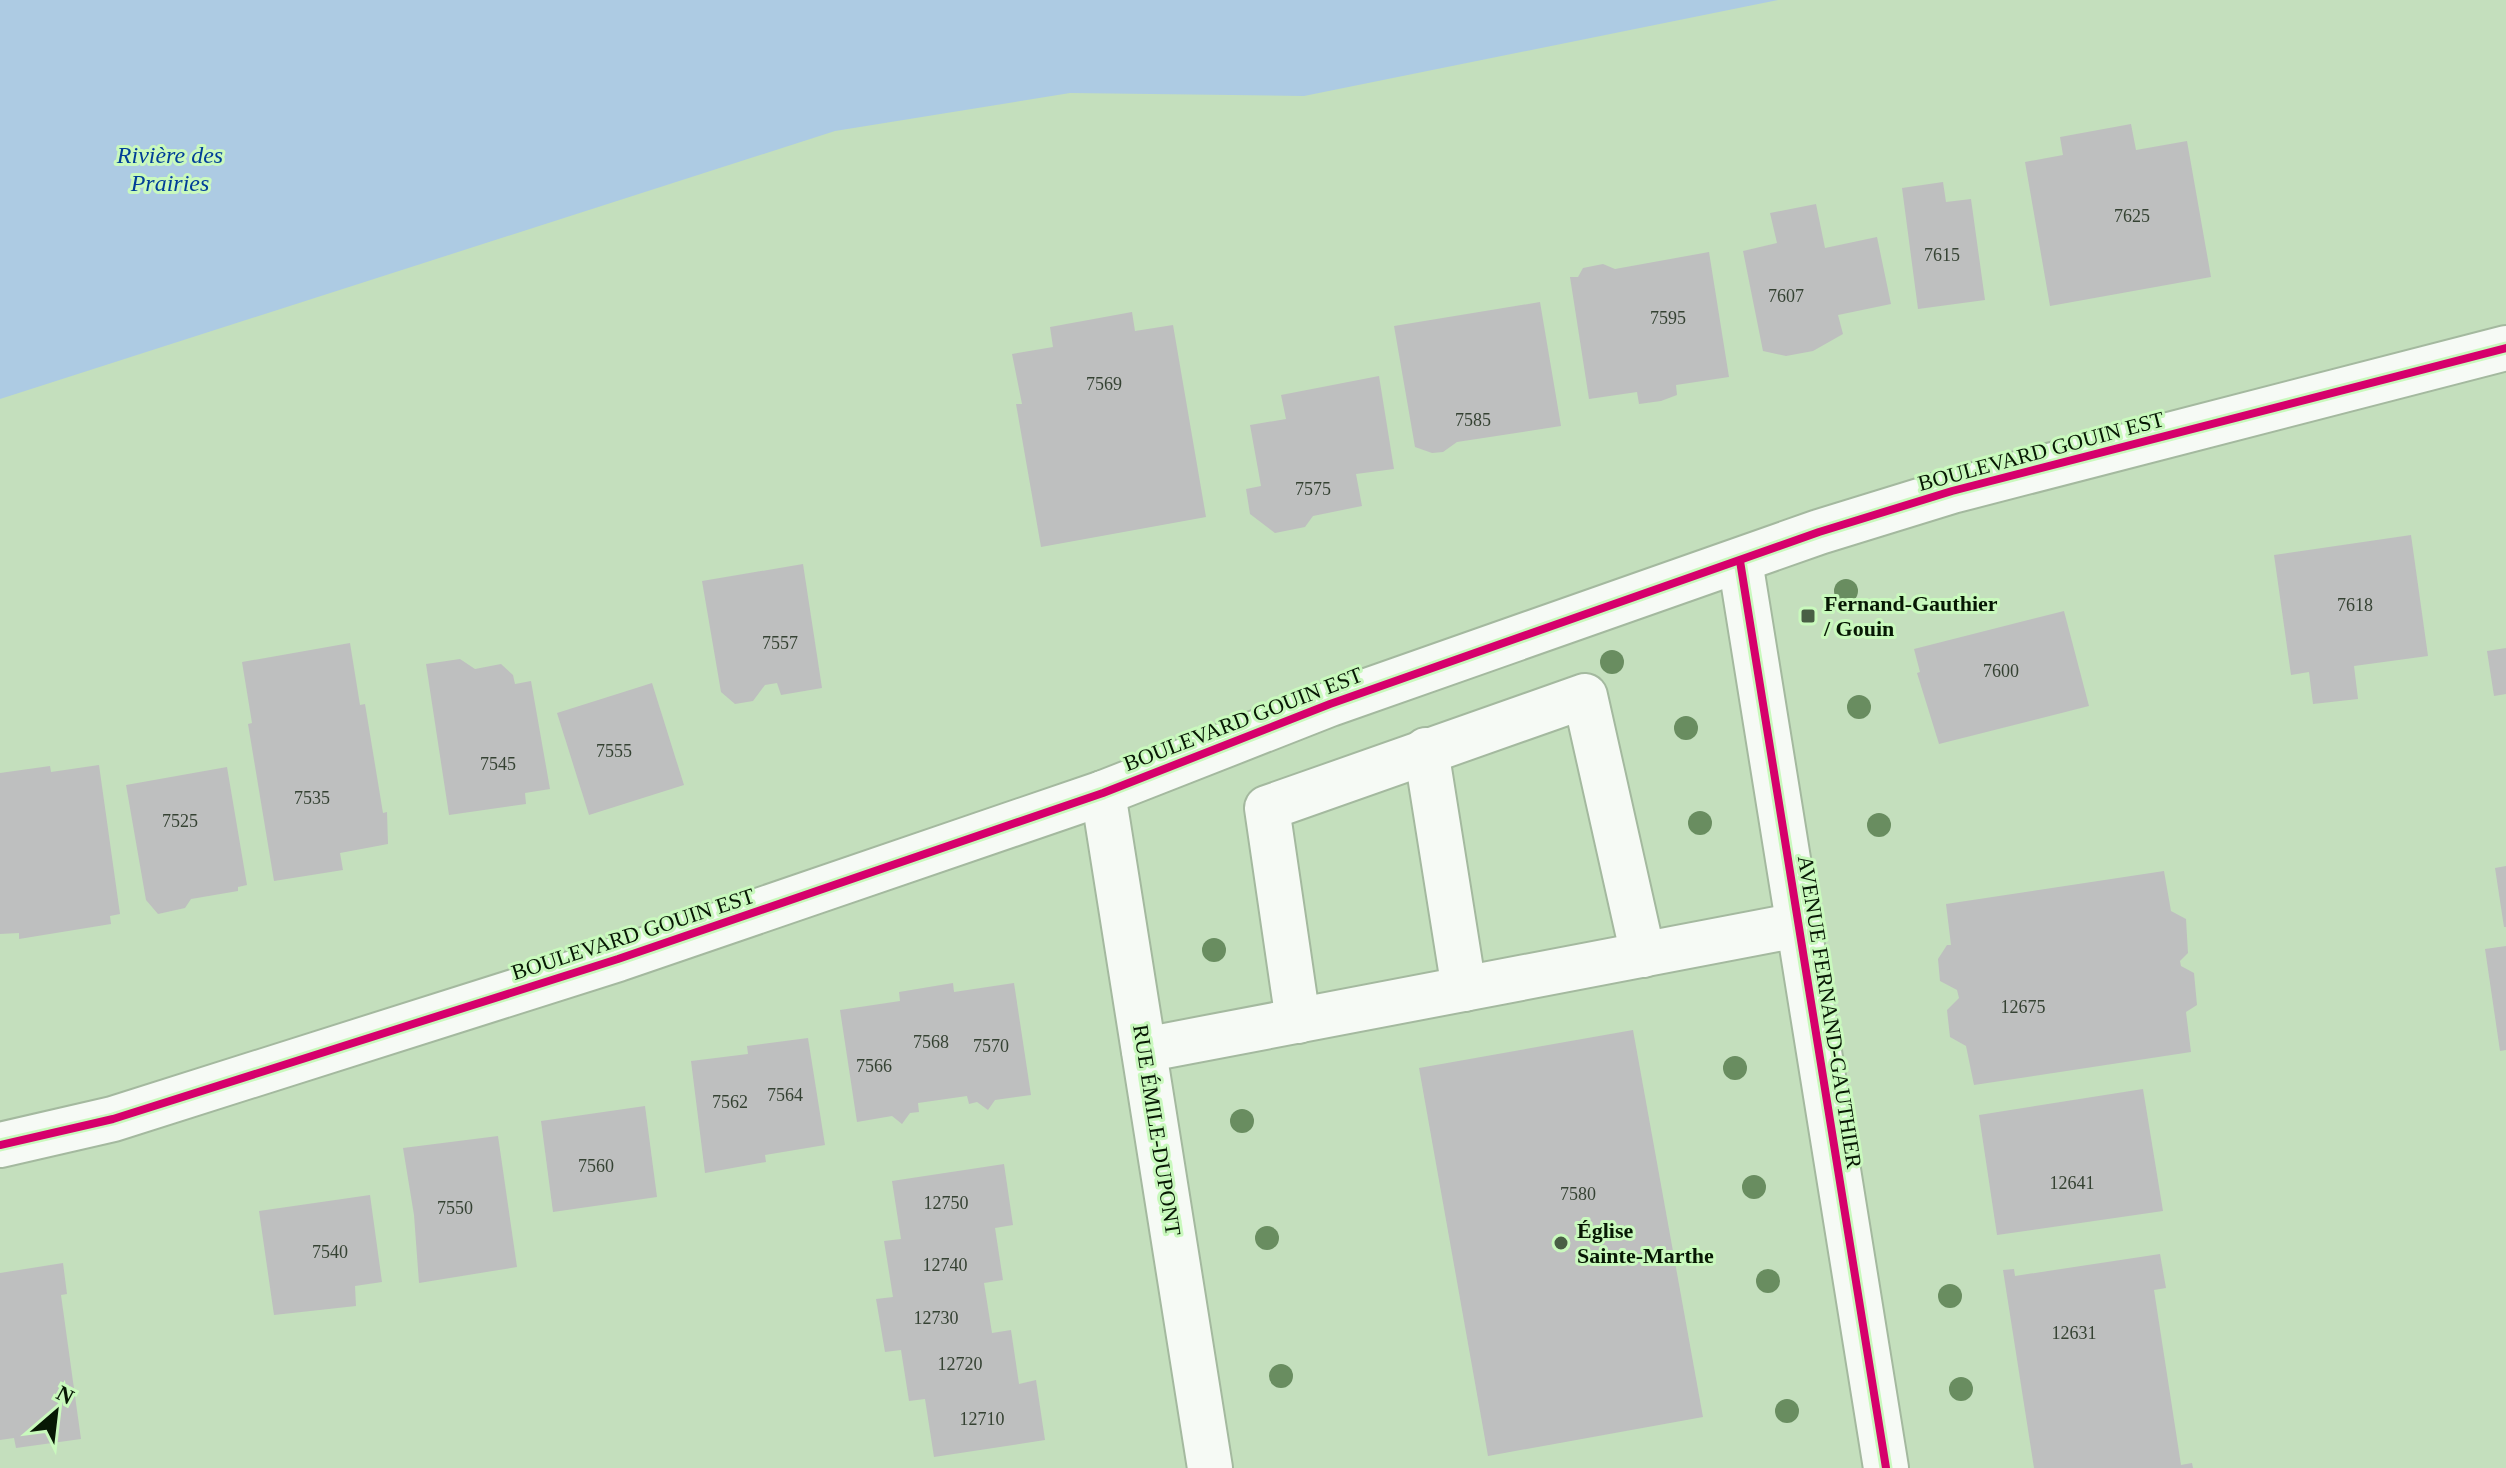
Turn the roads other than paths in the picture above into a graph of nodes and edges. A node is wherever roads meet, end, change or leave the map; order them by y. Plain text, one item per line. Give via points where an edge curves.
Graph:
1 (2506, 348) edge
2 (1740, 561) junction
3 (1426, 750) junction
4 (1103, 793) junction
5 (1798, 925) junction
6 (1643, 955) junction
7 (1464, 989) junction
8 (1298, 1021) junction
9 (1144, 1050) junction
10 (0, 1145) edge
11 (1210, 1468) edge
12 (1886, 1468) edge

1 - 2 street, BOULEVARD GOUIN EST via 1952,491
2 - 4 street, BOULEVARD GOUIN EST via 1330,704
2 - 5 street, AVENUE FERNAND-GAUTHIER
3 - 6 street via 1585,696
3 - 7 street
3 - 8 street via 1267,808
4 - 9 street, RUE ÉMILE-DUPONT
4 - 10 street, BOULEVARD GOUIN EST via 618,959 113,1119
5 - 6 street
5 - 12 street, AVENUE FERNAND-GAUTHIER
6 - 7 street
7 - 8 street
8 - 9 street
9 - 11 street, RUE ÉMILE-DUPONT

